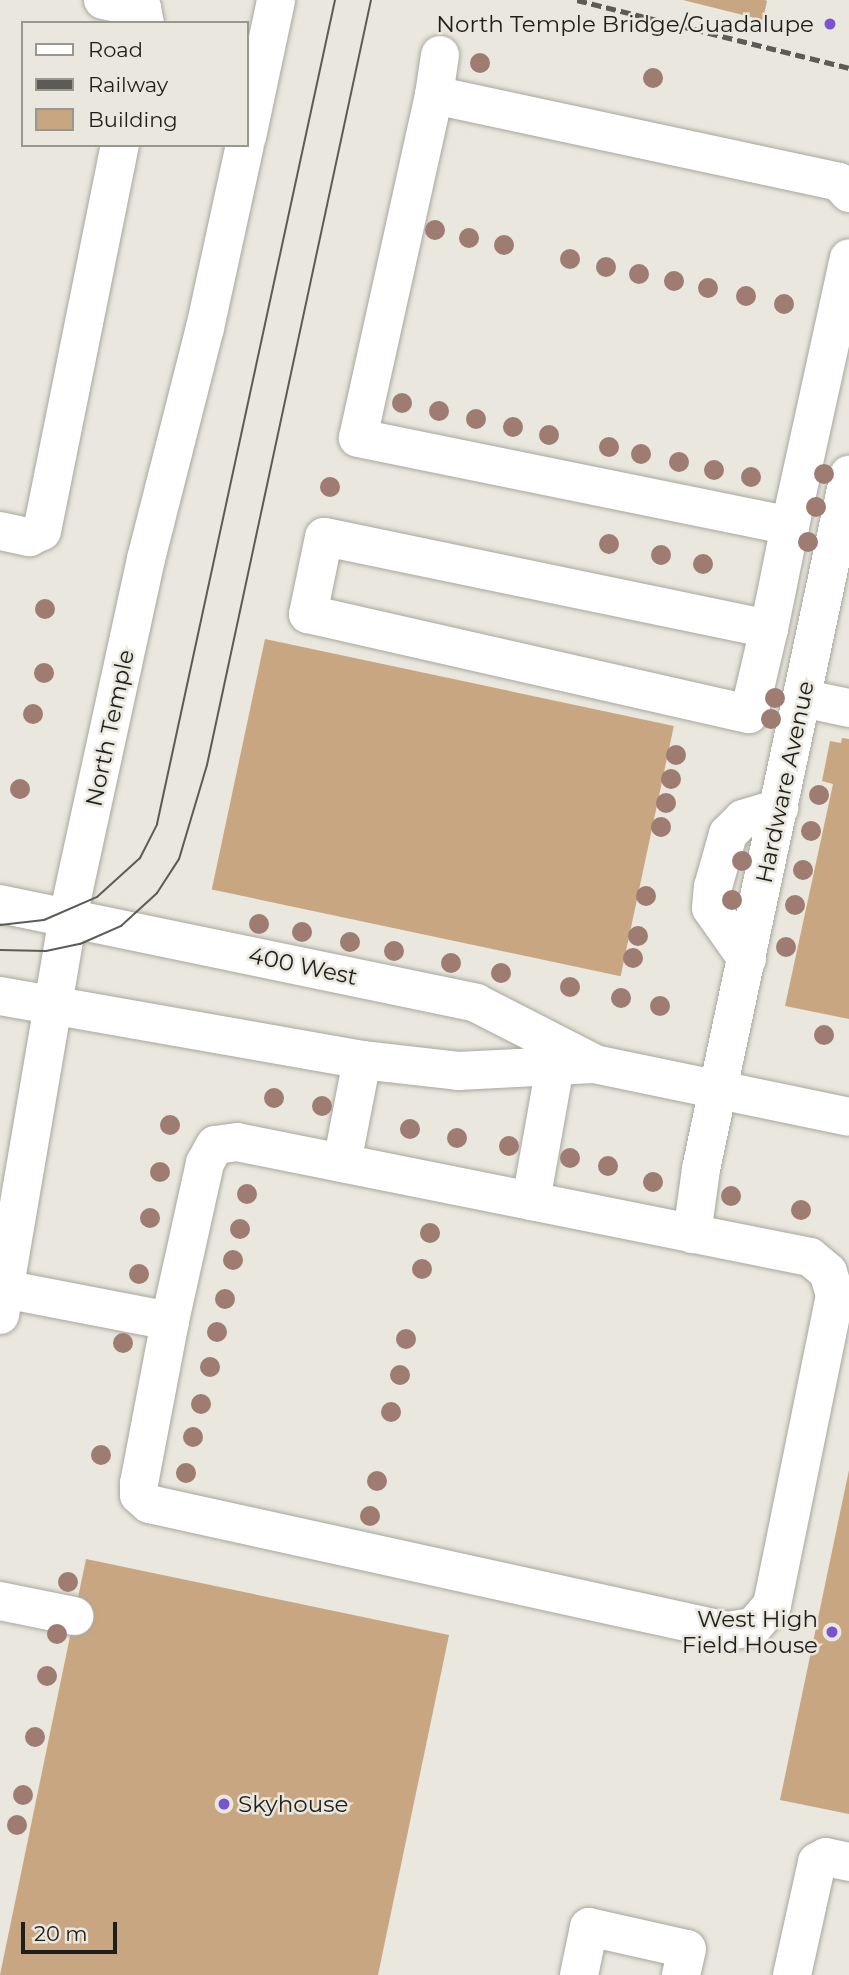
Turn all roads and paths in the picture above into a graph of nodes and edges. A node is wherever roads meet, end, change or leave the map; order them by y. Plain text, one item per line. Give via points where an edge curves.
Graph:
1 (103, 0) edge
2 (276, 0) edge
3 (145, 21) edge
4 (440, 55) dead end
5 (433, 95) junction
6 (248, 132) edge
7 (120, 147) edge
8 (245, 147) edge
9 (846, 184) edge
10 (849, 258) edge
11 (849, 475) edge
12 (790, 526) junction
13 (0, 531) edge
14 (769, 629) junction
15 (802, 698) junction
16 (849, 708) edge
17 (0, 904) edge
18 (69, 916) junction
19 (0, 996) edge
20 (53, 1007) junction
21 (362, 1060) junction
22 (594, 1064) junction
23 (555, 1066) junction
24 (720, 1089) junction
25 (849, 1117) edge
26 (342, 1163) junction
27 (531, 1201) junction
28 (692, 1234) junction
29 (2, 1302) edge
30 (170, 1321) junction
31 (0, 1601) edge
32 (74, 1616) dead end
33 (849, 1862) edge
34 (579, 1975) edge
35 (681, 1975) edge
36 (792, 1975) edge

1 - 3 street via 142,8
2 - 6 street
4 - 5 street
5 - 9 street
5 - 12 street via 359,438
7 - 13 street via 42,531 29,537
8 - 18 street, North Temple via 146,559
10 - 12 street
11 - 15 street, Hardware Avenue
12 - 14 street
14 - 14 street via 749,714 308,614 324,537
15 - 16 street
15 - 24 street, Hardware Avenue
17 - 18 street, 400 West
18 - 20 street, North Temple
18 - 22 street, 400 West via 475,1003
19 - 20 street, 400 West
20 - 21 street, 400 West
20 - 29 street, North Temple
21 - 23 street, 400 West via 458,1071
21 - 26 street
22 - 23 street, 400 West
22 - 24 street, 400 West
23 - 27 street
24 - 25 street, 400 West
24 - 28 street, Hardware Avenue
26 - 27 street
26 - 30 street via 237,1142 215,1145 205,1163
27 - 28 street
28 - 30 street via 810,1257 828,1272 835,1295 772,1605 752,1626 727,1631 149,1504 139,1494 139,1483
29 - 30 street
31 - 32 street
33 - 36 street via 826,1857 817,1862
34 - 35 street via 590,1927 687,1950

